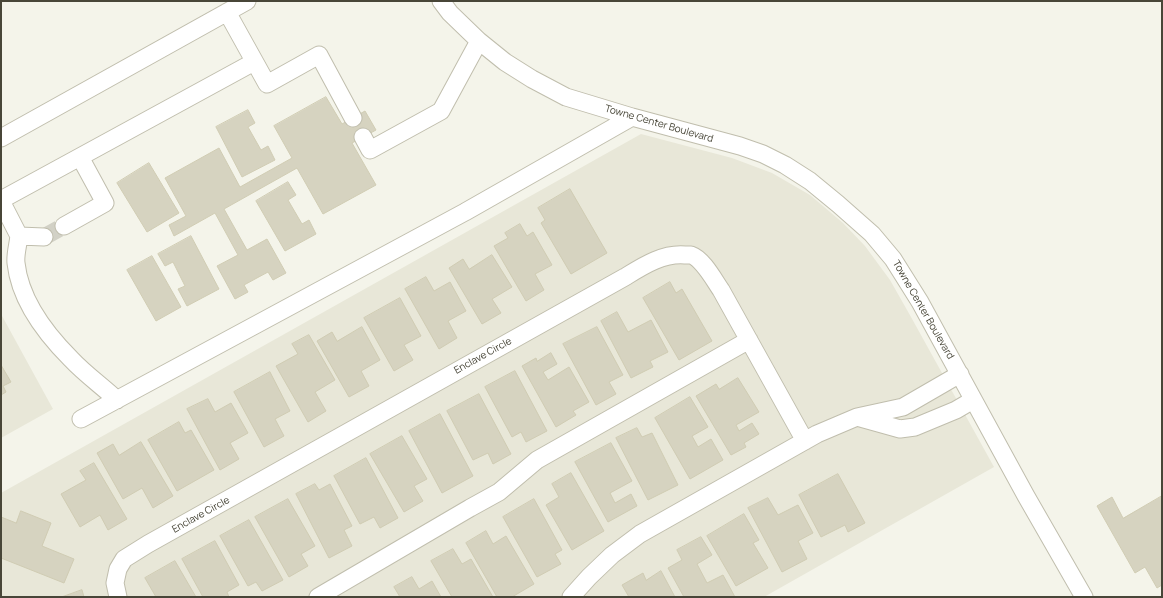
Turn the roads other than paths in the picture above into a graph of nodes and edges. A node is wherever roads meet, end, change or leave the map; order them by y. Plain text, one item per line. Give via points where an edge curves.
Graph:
1 (247, 1) edge
2 (441, 1) edge
3 (227, 12) junction
4 (479, 41) junction
5 (254, 62) junction
6 (632, 117) junction
7 (353, 118) dead end
8 (363, 137) dead end
9 (1, 138) edge
10 (80, 156) junction
11 (1, 200) edge
12 (64, 226) tunnel mouth
13 (19, 236) junction
14 (44, 237) tunnel mouth
15 (749, 340) junction
16 (960, 374) junction
17 (117, 400) junction
18 (974, 400) junction
19 (897, 409) junction
20 (857, 417) junction
21 (81, 419) dead end
22 (900, 430) junction
23 (805, 441) junction
24 (118, 597) edge
25 (318, 597) edge
26 (571, 597) edge
27 (1084, 597) edge

1 - 3 street
2 - 4 street, Towne Center Boulevard
3 - 5 street
3 - 9 street
4 - 6 street, Towne Center Boulevard via 505,62 566,97
4 - 8 street via 441,111 370,150
5 - 7 street via 267,84 319,55
5 - 10 street
6 - 16 street, Towne Center Boulevard via 763,154 810,181 872,234 893,259
6 - 17 street via 465,212
10 - 11 street
10 - 12 street via 106,203
11 - 13 street
13 - 14 street
13 - 17 street via 16,262 22,290 34,312 72,360
15 - 23 street, Enclave Circle
15 - 24 street, Enclave Circle via 707,269 691,255 666,256 647,264 124,559 118,569 115,583
15 - 25 street via 537,460 499,492
16 - 18 street, Towne Center Boulevard
16 - 19 street
17 - 21 street
18 - 22 street via 915,427
18 - 27 street, Towne Center Boulevard
19 - 20 street
19 - 22 street
20 - 22 street
20 - 23 street
23 - 26 street via 640,534 612,555

